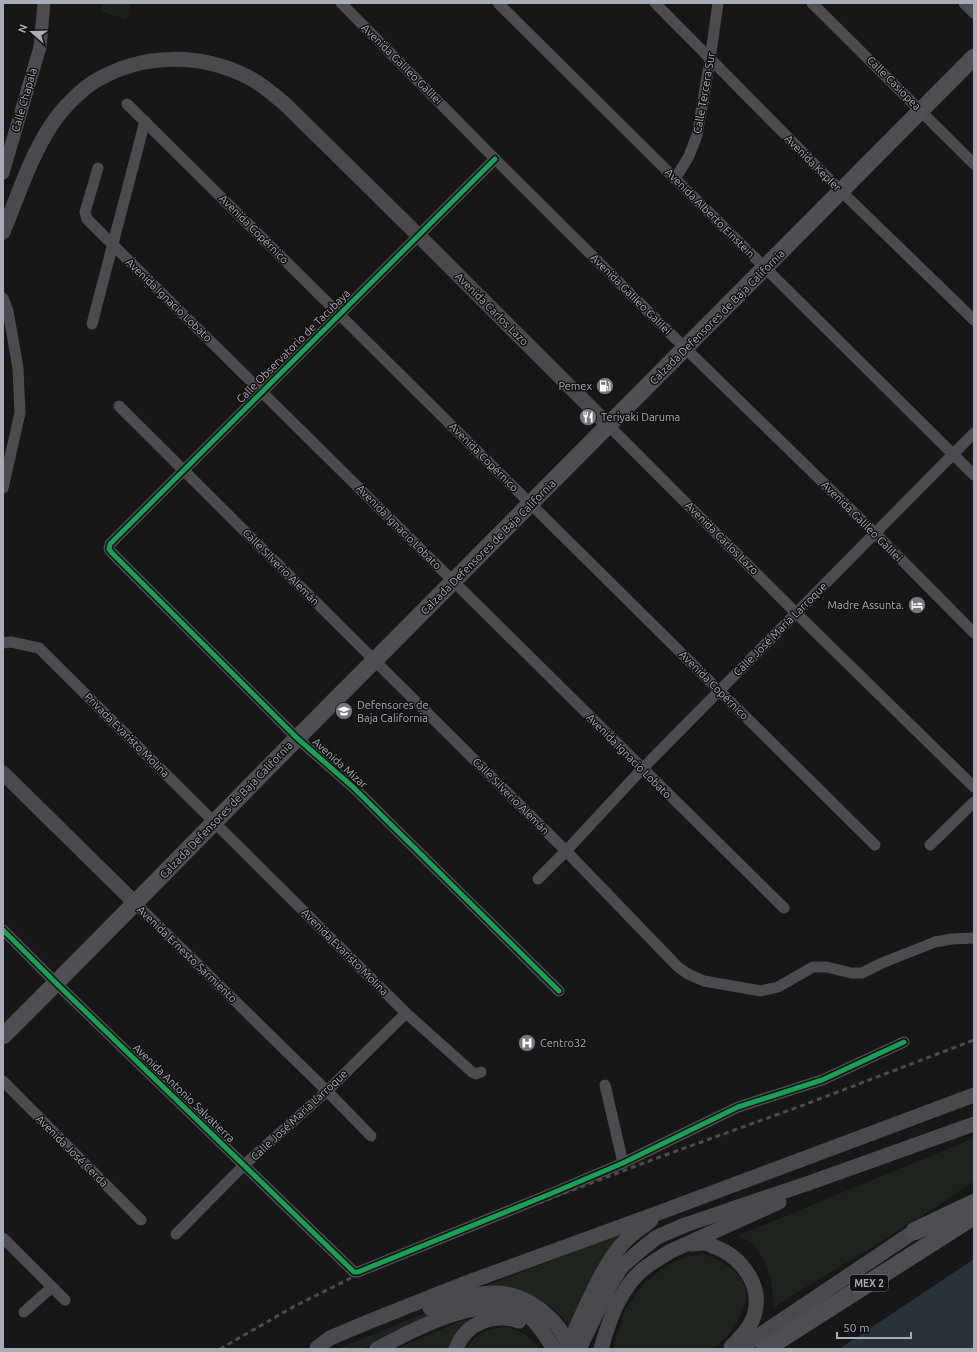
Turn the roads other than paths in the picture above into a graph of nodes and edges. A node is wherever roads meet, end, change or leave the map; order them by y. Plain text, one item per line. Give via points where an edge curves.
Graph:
1 (44, 3) edge
2 (341, 3) edge
3 (498, 3) edge
4 (655, 3) edge
5 (718, 3) edge
6 (812, 3) edge
7 (964, 3) edge
8 (974, 13) edge
9 (974, 57) edge
10 (710, 60) junction
11 (127, 104) dead end
12 (921, 110) junction
13 (145, 121) junction
14 (494, 159) junction
15 (974, 164) edge
16 (98, 168) dead end
17 (3, 173) edge
18 (676, 179) junction
19 (841, 191) junction
20 (3, 232) edge
21 (418, 235) junction
22 (112, 245) junction
23 (766, 268) junction
24 (3, 298) edge
25 (339, 314) junction
26 (974, 320) edge
27 (92, 324) dead end
28 (685, 348) junction
29 (262, 392) junction
30 (119, 406) dead end
31 (609, 426) junction
32 (974, 433) edge
33 (953, 454) junction
34 (183, 471) junction
35 (974, 475) edge
36 (3, 488) edge
37 (531, 504) junction
38 (875, 533) junction
39 (109, 549) joint
40 (454, 581) junction
41 (796, 613) junction
42 (974, 633) edge
43 (3, 643) edge
44 (376, 660) junction
45 (719, 691) junction
46 (297, 738) junction
47 (642, 769) junction
48 (3, 773) edge
49 (974, 787) edge
50 (974, 802) edge
51 (215, 822) junction
52 (875, 845) dead end
53 (930, 845) dead end
54 (566, 851) junction
55 (538, 879) dead end
56 (135, 903) junction
57 (784, 908) dead end
58 (3, 930) edge
59 (974, 938) edge
60 (56, 983) junction
61 (559, 991) dead end
62 (406, 1013) junction
63 (3, 1036) edge
64 (904, 1042) dead end
65 (481, 1072) dead end
66 (3, 1081) edge
67 (605, 1085) dead end
68 (327, 1091) junction
69 (974, 1094) edge
70 (974, 1124) edge
71 (371, 1136) dead end
72 (623, 1163) junction
73 (244, 1165) junction
74 (809, 1183) junction
75 (974, 1193) edge
76 (974, 1203) edge
77 (662, 1212) junction
78 (974, 1216) edge
79 (141, 1220) dead end
80 (915, 1231) junction
81 (176, 1234) dead end
82 (3, 1238) edge
83 (684, 1245) junction
84 (52, 1287) junction
85 (65, 1300) dead end
86 (24, 1312) dead end
87 (551, 1344) edge
88 (316, 1349) edge
89 (376, 1349) edge
90 (456, 1349) edge
91 (566, 1349) edge
92 (571, 1349) edge
93 (579, 1349) edge
94 (601, 1349) edge
95 (730, 1349) edge
96 (739, 1349) edge
97 (765, 1349) edge

1 - 17 street, Calle Chapala via 40,47
2 - 14 street, Avenida Galileo Galilei
3 - 18 street, Avenida Alberto Einstein
4 - 10 street, Avenida Kepler
5 - 10 street, Calle Tercera Sur
6 - 12 street, Calle Casiopea
7 - 8 street
9 - 12 main road, Calzada Defensores de Baja California
10 - 18 street, Calle Tercera Sur via 697,134 689,156
10 - 19 street, Avenida Kepler
11 - 13 street, Avenida Copérnico
12 - 15 street, Calle Casiopea
12 - 19 main road, Calzada Defensores de Baja California
13 - 22 street
13 - 25 street, Avenida Copérnico
14 - 21 street, Calle Observatorio de Tacubaya
14 - 28 street, Avenida Galileo Galilei
16 - 22 street, Avenida Ignacio Lobato via 85,216
18 - 23 street, Avenida Alberto Einstein
19 - 23 main road, Calzada Defensores de Baja California
19 - 26 street, Avenida Kepler
20 - 21 main road, Avenida Carlos Lazo via 36,149 68,103 95,80 125,66 152,60 176,59 204,61 222,66 249,77 269,91
21 - 25 street, Calle Observatorio de Tacubaya
21 - 31 main road, Avenida Carlos Lazo
22 - 27 street
22 - 29 street, Avenida Ignacio Lobato
23 - 28 main road, Calzada Defensores de Baja California
23 - 33 street, Avenida Alberto Einstein
24 - 36 street via 8,311 18,368 20,413
25 - 29 street, Calle Observatorio de Tacubaya
25 - 37 street, Avenida Copérnico
28 - 31 main road, Calzada Defensores de Baja California
28 - 38 street, Avenida Galileo Galilei
29 - 34 street, Calle Observatorio de Tacubaya
29 - 40 street, Avenida Ignacio Lobato
30 - 34 street, Calle Silverio Alemán
31 - 37 main road, Calzada Defensores de Baja California
31 - 41 street, Avenida Carlos Lazo
32 - 33 street, Calle José María Larroque
33 - 35 street, Avenida Alberto Einstein
33 - 38 street, Calle José María Larroque
34 - 39 street, Calle Observatorio de Tacubaya via 110,544
34 - 44 street, Calle Silverio Alemán
37 - 40 main road, Calzada Defensores de Baja California
37 - 45 street, Avenida Copérnico
38 - 41 street, Calle José María Larroque
38 - 42 street, Avenida Galileo Galilei
39 - 46 street, Avenida Mizar
40 - 44 main road, Calzada Defensores de Baja California
40 - 47 street, Avenida Ignacio Lobato
41 - 45 street, Calle José María Larroque
41 - 49 street, Avenida Carlos Lazo
43 - 51 street, Privada Evaristo Molina via 11,642 39,648
44 - 46 main road, Calzada Defensores de Baja California
44 - 54 street, Calle Silverio Alemán
45 - 47 street, Calle José María Larroque
45 - 52 street, Avenida Copérnico
46 - 51 main road, Calzada Defensores de Baja California
46 - 61 street, Avenida Mizar via 354,788
47 - 54 street, Calle José María Larroque
47 - 57 street, Avenida Ignacio Lobato
48 - 56 main road, Avenida Ernesto Sarmiento
50 - 53 street
51 - 56 main road, Calzada Defensores de Baja California
51 - 62 street, Avenida Evaristo Molina
54 - 55 street, Calle José María Larroque
54 - 59 street, Calle Silverio Alemán via 678,967 704,982 761,990 778,987 814,967 862,973 935,942
56 - 60 main road, Calzada Defensores de Baja California
56 - 68 street, Avenida Ernesto Sarmiento
58 - 60 street, Avenida Antonio Salvatierra
60 - 63 main road, Calzada Defensores de Baja California
60 - 73 street, Avenida Antonio Salvatierra
62 - 65 street, Avenida Evaristo Molina via 472,1072
62 - 68 street, Calle José María Larroque
64 - 72 street via 822,1080 738,1107
66 - 79 street, Avenida José Cerda
67 - 72 street
68 - 71 street, Avenida Ernesto Sarmiento
68 - 73 street, Calle José María Larroque
69 - 77 main road
70 - 74 main road
72 - 73 street, Avenida Antonio Salvatierra via 358,1272 352,1271
73 - 81 street, Calle José María Larroque
74 - 83 main road via 779,1202
74 - 93 main road via 657,1237 622,1266
75 - 80 main road
76 - 80 highway
77 - 88 main road via 438,1294 330,1338
77 - 91 main road via 627,1239 614,1255
78 - 97 highway, MEX 2
80 - 96 main road
82 - 84 street
83 - 94 main road via 655,1260 636,1276 621,1296 609,1321
83 - 95 main road via 704,1243 722,1249 736,1259 752,1280 757,1301 755,1313 747,1331
84 - 85 street
84 - 86 street
87 - 89 main road via 532,1320 516,1310 496,1306 477,1308 434,1321
87 - 90 main road via 524,1323 510,1318 495,1317 472,1327
88 - 92 main road, bridge via 331,1346 445,1302 465,1296 491,1293 517,1297 533,1304 559,1328

